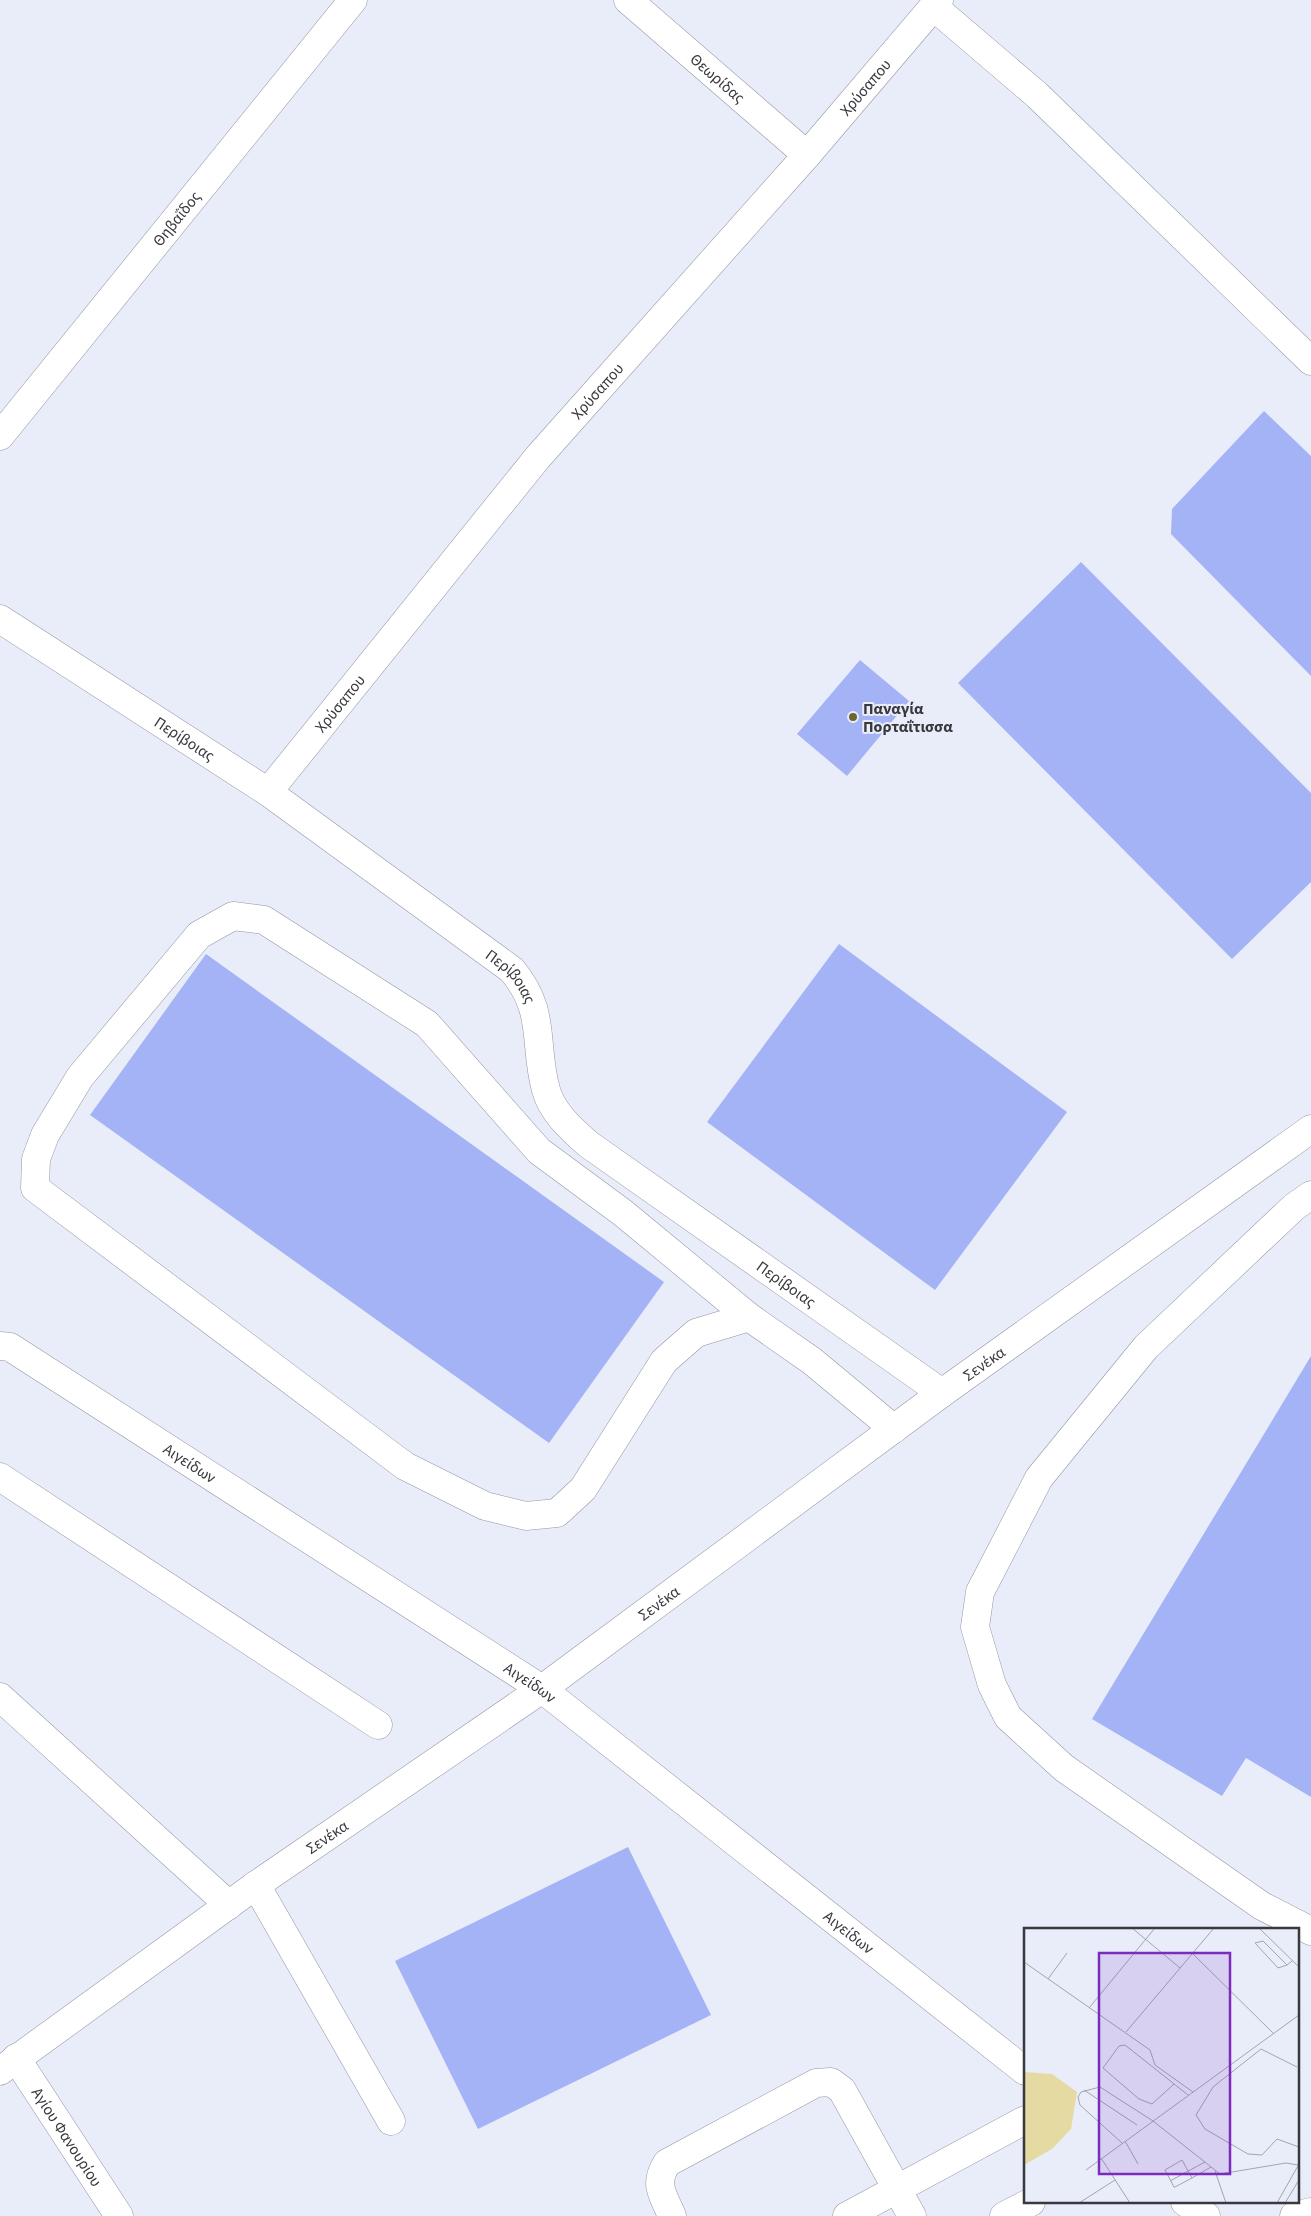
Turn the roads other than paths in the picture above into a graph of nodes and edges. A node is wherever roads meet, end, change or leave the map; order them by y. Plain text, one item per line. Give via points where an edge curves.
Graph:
1 (353, 0) edge
2 (628, 0) edge
3 (936, 3) edge
4 (807, 155) junction
5 (1311, 361) edge
6 (0, 436) edge
7 (0, 619) edge
8 (268, 792) junction
9 (1311, 1129) edge
10 (1311, 1195) edge
11 (749, 1317) junction
12 (0, 1346) edge
13 (942, 1393) junction
14 (894, 1429) junction
15 (0, 1477) edge
16 (542, 1689) junction
17 (0, 1697) edge
18 (378, 1725) dead end
19 (256, 1884) junction
20 (229, 1905) junction
21 (1311, 1931) edge
22 (8, 2064) edge
23 (1024, 2070) edge
24 (390, 2121) dead end
25 (1024, 2121) edge
26 (898, 2189) junction
27 (1027, 2204) edge
28 (1188, 2204) edge
29 (1311, 2212) edge
30 (119, 2216) edge
31 (672, 2216) edge
32 (847, 2216) edge
33 (912, 2216) edge
34 (1004, 2216) edge
35 (1206, 2216) edge
36 (1294, 2216) edge

1 - 6 street, Θηβαΐδος
2 - 4 street, Θεωρίδας
3 - 4 street, Χρύσαπου
3 - 5 street via 1037,95
4 - 8 street, Χρύσαπου via 538,457
7 - 8 street, Περίβοιας
8 - 13 street, Περίβοιας via 512,970 524,984 535,1009 546,1091 563,1122 596,1149
9 - 13 street, Σενέκα
10 - 21 street via 1294,1207 1146,1347 1039,1478 980,1592 975,1627 992,1685 1008,1717 1057,1761 1262,1906
11 - 11 street via 696,1333 664,1361 583,1489 557,1513 526,1516 485,1506 405,1466 35,1188 36,1160 45,1135 80,1077 200,935 233,916 264,920 427,1024 540,1152 623,1213
11 - 14 street via 812,1361
12 - 16 street, Αιγείδων via 10,1347
13 - 14 street, Σενέκα
14 - 16 street, Σενέκα
15 - 18 street
16 - 19 street, Σενέκα
16 - 23 street, Αιγείδων
17 - 20 street
19 - 20 street, Σενέκα
19 - 24 street
20 - 22 street, Σενέκα
22 - 30 street, Αγίου Φανουρίου
25 - 26 street
26 - 31 street via 842,2090 831,2082 816,2083 667,2163 660,2175 659,2186
26 - 32 street
26 - 33 street
27 - 34 street
28 - 35 street
29 - 36 street

